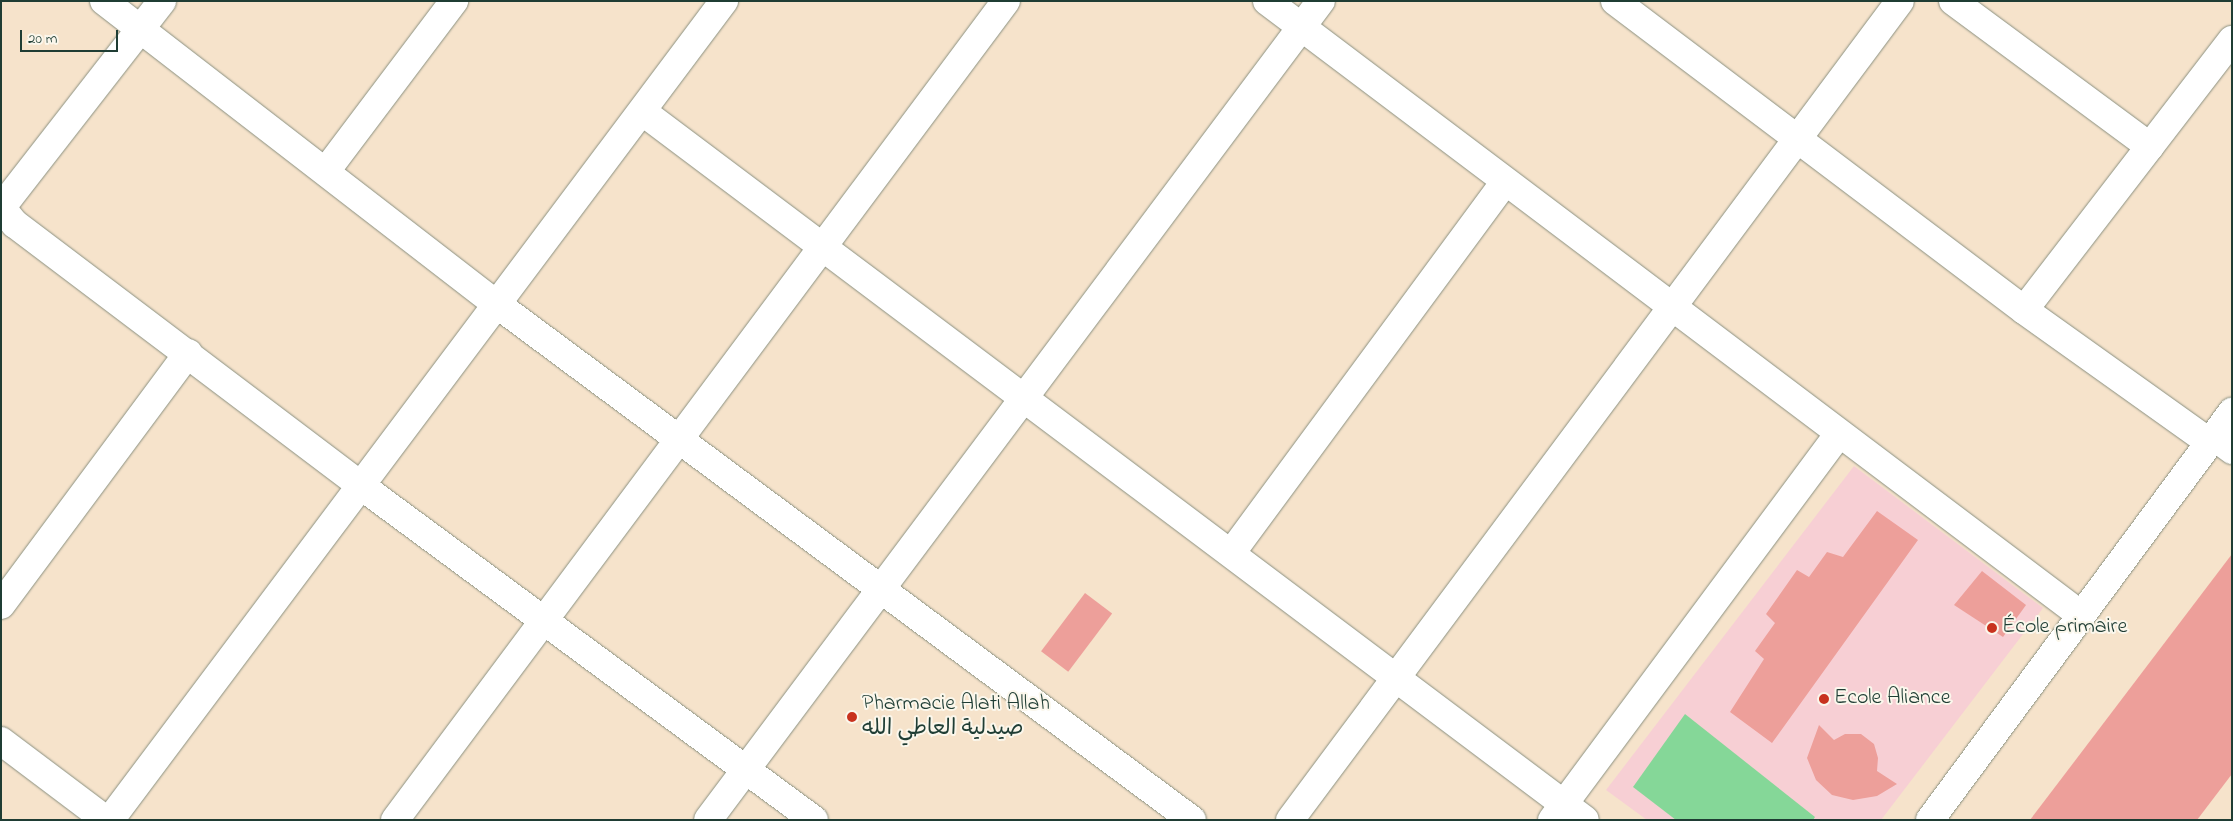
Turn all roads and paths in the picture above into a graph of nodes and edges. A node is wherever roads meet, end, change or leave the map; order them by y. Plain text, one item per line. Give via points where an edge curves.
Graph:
1 (104, 1) edge
2 (162, 1) edge
3 (454, 1) edge
4 (724, 1) edge
5 (1006, 1) edge
6 (1268, 1) edge
7 (1321, 1) edge
8 (1615, 1) edge
9 (1900, 1) edge
10 (1953, 1) edge
11 (1302, 27) junction
12 (141, 29) junction
13 (2232, 40) edge
14 (643, 112) junction
15 (1797, 141) junction
16 (2150, 147) junction
17 (326, 171) junction
18 (1505, 182) junction
19 (1, 208) edge
20 (822, 247) junction
21 (498, 304) junction
22 (1672, 308) junction
23 (2024, 310) junction
24 (188, 353) junction
25 (1022, 398) junction
26 (2232, 412) edge
27 (1839, 434) junction
28 (679, 439) junction
29 (2218, 443) edge
30 (360, 485) junction
31 (1232, 552) junction
32 (881, 590) junction
33 (1, 605) edge
34 (2081, 615) junction
35 (544, 618) junction
36 (1397, 677) junction
37 (1, 741) edge
38 (746, 770) junction
39 (1567, 814) edge
40 (106, 820) edge
41 (110, 820) edge
42 (395, 820) edge
43 (708, 820) edge
44 (814, 820) edge
45 (1192, 820) edge
46 (1290, 820) edge
47 (1930, 820) edge

1 - 12 street
2 - 12 street
3 - 17 street
4 - 14 street
5 - 20 street
6 - 11 street
7 - 11 street
8 - 15 street
9 - 15 street
10 - 16 street
11 - 18 street
11 - 25 street
12 - 17 street
12 - 19 street
13 - 16 street
14 - 20 street
14 - 21 street
15 - 22 street
15 - 23 street
16 - 23 street
17 - 21 street
18 - 22 street
18 - 31 street
19 - 24 street via 16,224
20 - 25 street
20 - 28 street
21 - 28 street
21 - 30 street
22 - 27 street
22 - 36 street
23 - 29 street
24 - 30 street
24 - 33 street
25 - 31 street
25 - 32 street
26 - 29 street
27 - 34 street
27 - 39 street
28 - 32 street
28 - 35 street
29 - 34 street
30 - 35 street
30 - 41 street
31 - 36 street
32 - 38 street
32 - 45 street
34 - 47 street
35 - 38 street
35 - 42 street
36 - 39 street
36 - 46 street
37 - 40 street
38 - 43 street
38 - 44 street

